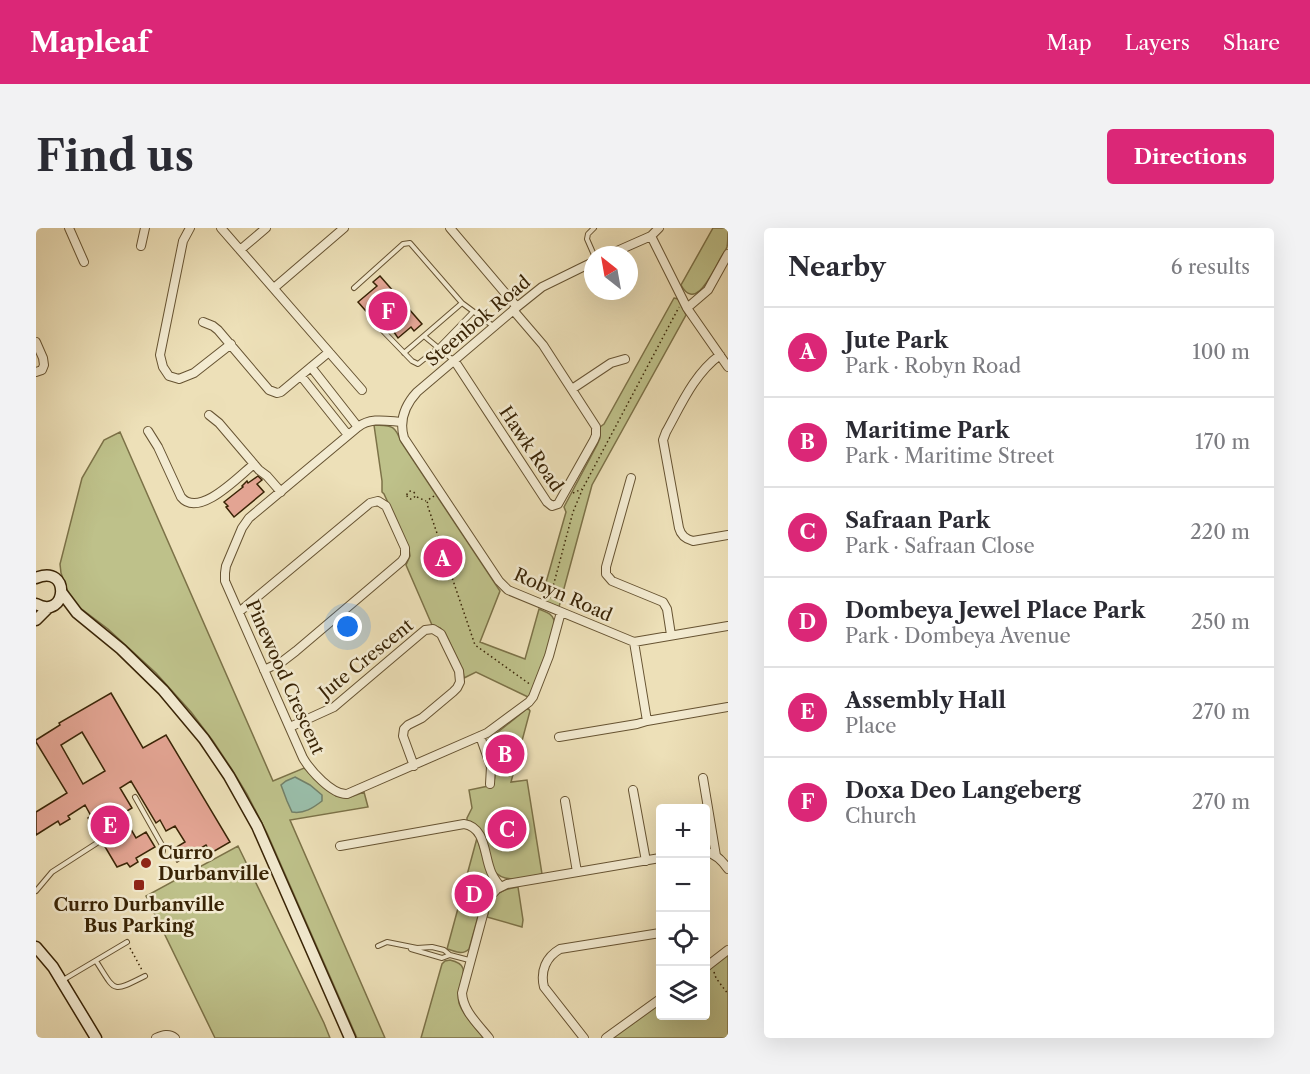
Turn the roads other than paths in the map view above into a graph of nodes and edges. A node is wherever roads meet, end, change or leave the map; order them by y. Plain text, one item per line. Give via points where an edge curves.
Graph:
1 (69, 228) edge
2 (146, 228) edge
3 (190, 228) edge
4 (221, 228) edge
5 (266, 228) edge
6 (344, 228) edge
7 (450, 228) edge
8 (594, 228) edge
9 (659, 228) edge
10 (651, 236) junction
11 (141, 246) dead end
12 (590, 246) edge
13 (628, 246) edge
14 (240, 250) junction
15 (728, 254) edge
16 (84, 262) dead end
17 (584, 266) edge
18 (273, 288) junction
19 (354, 288) dead end
20 (462, 303) junction
21 (515, 308) junction
22 (687, 308) junction
23 (473, 312) junction
24 (203, 322) dead end
25 (493, 327) junction
26 (383, 331) dead end
27 (424, 336) junction
28 (36, 342) edge
29 (231, 344) junction
30 (438, 348) junction
31 (329, 352) junction
32 (404, 353) junction
33 (720, 355) junction
34 (625, 359) dead end
35 (454, 360) junction
36 (311, 367) junction
37 (728, 367) edge
38 (36, 372) edge
39 (301, 376) junction
40 (572, 389) junction
41 (362, 390) dead end
42 (209, 415) dead end
43 (402, 422) junction
44 (358, 427) junction
45 (148, 431) dead end
46 (348, 435) junction
47 (254, 464) junction
48 (631, 478) dead end
49 (281, 492) junction
50 (728, 535) edge
51 (37, 577) edge
52 (62, 593) junction
53 (36, 604) edge
54 (50, 607) junction
55 (239, 612) junction
56 (561, 612) junction
57 (77, 613) junction
58 (36, 620) edge
59 (728, 626) edge
60 (671, 635) junction
61 (634, 642) junction
62 (264, 670) junction
63 (728, 707) edge
64 (647, 721) junction
65 (290, 727) junction
66 (480, 736) junction
67 (559, 737) dead end
68 (414, 766) junction
69 (703, 778) dead end
70 (490, 784) dead end
71 (633, 790) dead end
72 (135, 797) dead end
73 (565, 801) dead end
74 (97, 843) dead end
75 (340, 846) dead end
76 (710, 854) edge
77 (161, 856) dead end
78 (716, 856) junction
79 (656, 859) edge
80 (646, 861) junction
81 (728, 869) edge
82 (577, 872) junction
83 (500, 886) junction
84 (36, 891) edge
85 (656, 934) edge
86 (127, 942) road end
87 (378, 946) dead end
88 (405, 946) junction
89 (728, 950) edge
90 (37, 951) edge
91 (450, 955) junction
92 (471, 960) junction
93 (96, 961) junction
94 (710, 962) edge
95 (145, 976) road end
96 (62, 981) junction
97 (656, 1002) edge
98 (96, 1038) edge
99 (156, 1038) edge
100 (175, 1038) edge
101 (350, 1038) edge
102 (489, 1038) edge
103 (584, 1038) edge
104 (606, 1038) edge

1 - 16 street
2 - 11 street
3 - 29 street via 183,241 161,362 169,376 180,379
4 - 14 street
5 - 14 street
6 - 18 street
7 - 21 street, Hawk Road
8 - 12 lane via 588,234
9 - 10 street
10 - 13 street
10 - 22 street
14 - 18 street
15 - 22 street via 708,290
17 - 21 street, Steenbok Road via 549,282
18 - 31 street
19 - 20 lane via 403,244 410,243
20 - 23 lane
20 - 27 lane
21 - 25 street, Steenbok Road
21 - 40 street, Hawk Road
22 - 33 street
23 - 25 lane
23 - 30 lane
24 - 29 street via 213,326
25 - 35 street, Steenbok Road
26 - 32 lane
27 - 30 lane
27 - 32 lane
28 - 38 street via 45,365
29 - 39 street via 273,392 282,392
30 - 32 lane via 418,364
30 - 35 lane
31 - 36 street
31 - 41 street
33 - 37 street
33 - 50 street via 696,380 663,440 682,535 693,541
34 - 40 street via 611,363
35 - 40 street, Hawk Road via 552,506 561,501 596,435 594,423
35 - 43 street, Steenbok Road via 412,397
36 - 39 street
36 - 44 street
39 - 46 street
42 - 47 street
43 - 44 street, Pinewood Crescent via 373,420
43 - 56 street, Robyn Road via 405,441 502,585
44 - 46 street, Pinewood Crescent
45 - 47 street via 181,497 188,503 196,504 213,496
46 - 49 street, Pinewood Crescent
47 - 49 street
48 - 60 street via 606,574 612,581 663,602
49 - 55 street, Pinewood Crescent via 246,521 226,566 225,581
51 - 52 street via 56,579
52 - 54 street
52 - 57 street
53 - 54 street
54 - 57 street
54 - 58 street
55 - 62 street, Pinewood Crescent
55 - 62 street via 370,503 381,501 386,506 405,548 402,561 296,651
56 - 61 street, Robyn Road
56 - 66 street, Pinewood Crescent via 549,656 529,702
57 - 101 street via 163,690 229,776 257,826
59 - 60 street
60 - 61 street
61 - 64 street
62 - 65 street, Pinewood Crescent
63 - 64 street
64 - 67 street
65 - 68 street, Pinewood Crescent via 308,766 341,794 353,793
65 - 68 street, Jute Crescent via 334,707 418,635 433,629 441,634 459,671 460,682 446,699 404,729
66 - 68 street, Pinewood Crescent
66 - 70 street via 491,767
69 - 78 street
71 - 80 street
72 - 77 lane via 162,845
73 - 82 street
74 - 84 lane via 55,870
75 - 83 street via 467,825 478,831 490,870
76 - 78 street
78 - 81 street
79 - 80 street
80 - 82 street
82 - 83 street
83 - 92 street via 487,900
85 - 103 street via 560,949 548,958 542,977 544,987
86 - 93 lane
87 - 88 lane via 387,942
88 - 91 lane via 432,947
88 - 91 lane via 442,958
89 - 94 street
90 - 96 street
91 - 92 lane
92 - 102 street via 463,1001
93 - 95 lane via 116,988
93 - 96 lane
96 - 98 street
97 - 104 street
99 - 100 street via 165,1034

